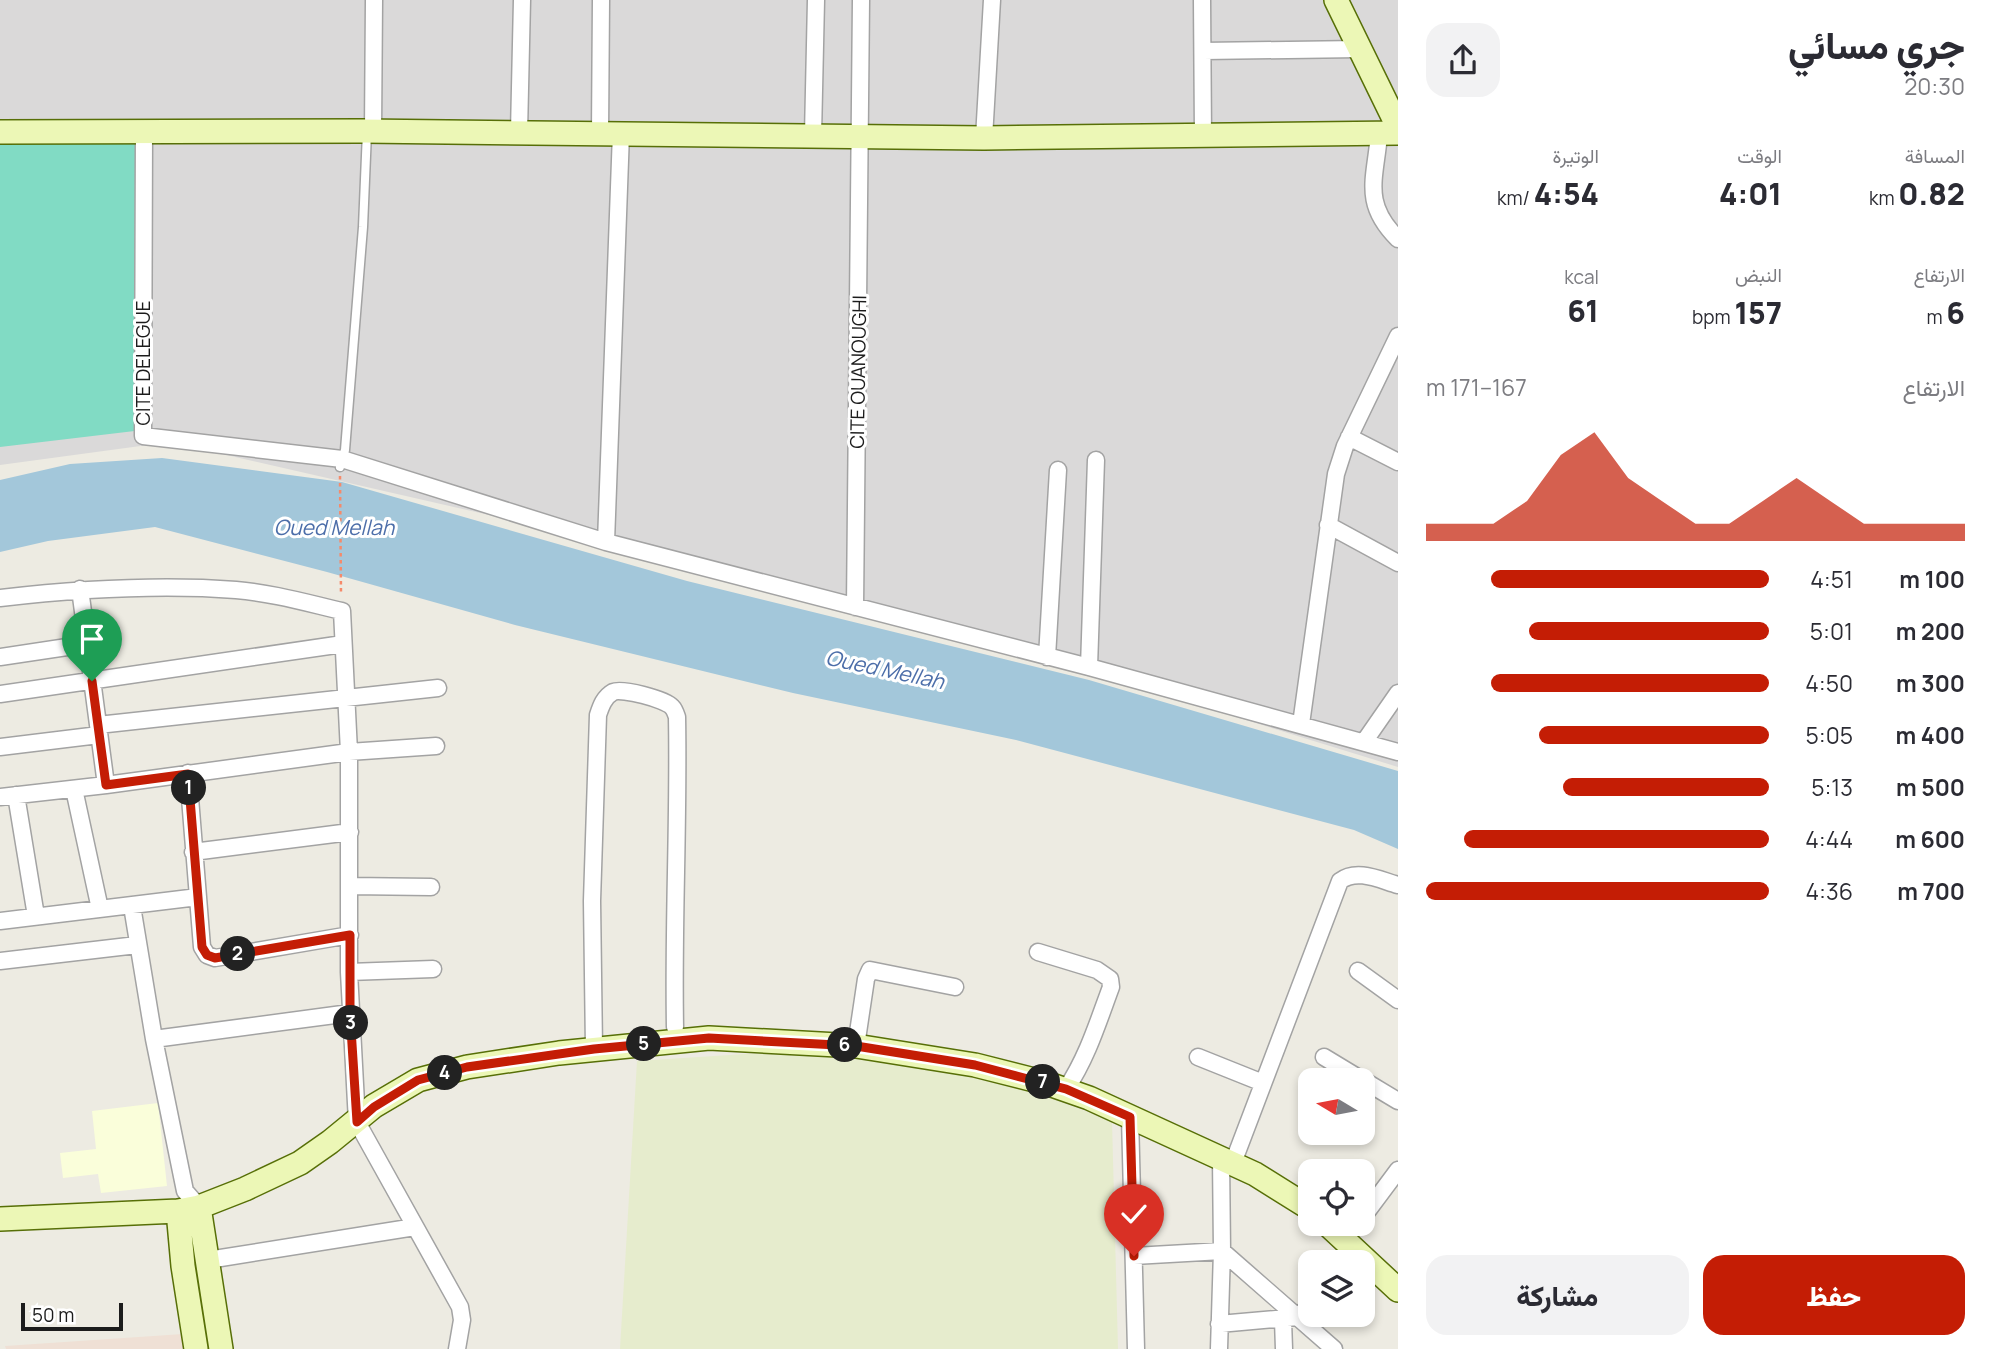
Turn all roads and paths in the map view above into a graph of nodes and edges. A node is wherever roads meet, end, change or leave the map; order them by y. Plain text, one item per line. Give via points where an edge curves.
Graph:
1 (374, 0) edge
2 (522, 0) edge
3 (601, 0) edge
4 (816, 0) edge
5 (861, 0) edge
6 (992, 0) edge
7 (1202, 0) edge
8 (1336, 0) edge
9 (1360, 50) junction
10 (1203, 51) junction
11 (144, 131) junction
12 (370, 131) junction
13 (0, 132) edge
14 (519, 132) junction
15 (1392, 132) edge
16 (611, 133) junction
17 (813, 135) junction
18 (861, 136) junction
19 (1203, 136) junction
20 (984, 138) junction
21 (1398, 239) edge
22 (1398, 336) edge
23 (1349, 437) junction
24 (1096, 460) dead end
25 (1398, 462) edge
26 (341, 463) junction
27 (1058, 470) dead end
28 (1328, 526) junction
29 (606, 542) junction
30 (1398, 563) edge
31 (80, 589) junction
32 (0, 598) edge
33 (855, 607) junction
34 (341, 609) junction
35 (87, 644) junction
36 (343, 644) junction
37 (0, 657) edge
38 (1047, 657) junction
39 (1089, 667) junction
40 (92, 681) junction
41 (438, 688) dead end
42 (1398, 693) edge
43 (0, 694) edge
44 (347, 697) junction
45 (1301, 724) junction
46 (98, 730) junction
47 (1364, 742) junction
48 (436, 746) dead end
49 (0, 747) edge
50 (349, 752) junction
51 (1398, 752) edge
52 (188, 774) junction
53 (106, 785) junction
54 (74, 789) junction
55 (8, 796) edge
56 (351, 832) junction
57 (193, 852) junction
58 (350, 886) junction
59 (1398, 886) edge
60 (431, 887) dead end
61 (198, 897) junction
62 (132, 906) junction
63 (100, 909) junction
64 (36, 916) junction
65 (0, 921) edge
66 (350, 935) junction
67 (137, 945) junction
68 (1038, 952) dead end
69 (0, 961) edge
70 (433, 969) dead end
71 (1358, 971) dead end
72 (349, 972) junction
73 (955, 987) dead end
74 (1398, 1000) edge
75 (350, 1013) junction
76 (675, 1027) dead end
77 (154, 1039) junction
78 (856, 1046) junction
79 (594, 1049) junction
80 (1198, 1057) dead end
81 (1324, 1057) dead end
82 (1343, 1068) edge
83 (1264, 1083) junction
84 (1376, 1087) edge
85 (1066, 1089) junction
86 (1398, 1100) edge
87 (1130, 1117) junction
88 (357, 1122) junction
89 (1227, 1161) junction
90 (1398, 1170) edge
91 (1298, 1201) edge
92 (1375, 1201) edge
93 (187, 1203) junction
94 (0, 1219) edge
95 (415, 1227) junction
96 (1353, 1245) edge
97 (1222, 1251) junction
98 (1134, 1256) junction
99 (208, 1260) junction
100 (1398, 1290) edge
101 (1298, 1314) edge
102 (1291, 1319) junction
103 (1219, 1324) junction
104 (196, 1349) edge
105 (221, 1349) edge
106 (457, 1349) edge
107 (1136, 1349) edge
108 (1219, 1349) edge
109 (1284, 1349) edge
110 (1334, 1349) edge

1 - 12 street
2 - 14 street
3 - 16 street
4 - 17 street
5 - 18 street, CITE OUANOUGHI
6 - 20 street
7 - 10 street
8 - 9 street
9 - 10 street
9 - 15 street
10 - 19 street
11 - 12 street
11 - 13 street
11 - 26 street, CITE DELEGUE via 143,436
12 - 14 street
12 - 26 lane
14 - 16 street
15 - 19 street
15 - 21 street via 1373,188 1384,225
16 - 17 street
16 - 29 street
17 - 18 street
18 - 20 street
18 - 33 street, CITE OUANOUGHI
19 - 20 street
22 - 23 street
23 - 25 street
23 - 28 street via 1336,474
24 - 39 street
26 - 29 street
26 - 34 path
27 - 38 street
28 - 30 street
28 - 45 street
29 - 33 street
31 - 32 street
31 - 34 street via 239,590
31 - 35 street
33 - 38 street
34 - 36 street
35 - 37 street
35 - 40 street
36 - 40 street
36 - 44 street
38 - 39 street
39 - 45 street
40 - 43 street
40 - 46 street
41 - 44 street
42 - 47 street
44 - 46 street
44 - 50 street
45 - 47 street
46 - 49 street
46 - 53 street
47 - 51 street
48 - 50 street
50 - 52 street
50 - 56 street
52 - 53 street
52 - 57 street
53 - 54 street
54 - 55 street
54 - 63 street
55 - 64 street
56 - 57 street
56 - 58 street
57 - 61 street
58 - 60 street
58 - 66 street
59 - 83 street via 1364,876 1340,881
61 - 62 street
61 - 66 street via 202,947 215,958
62 - 63 street
62 - 67 street
63 - 64 street
64 - 65 street
66 - 72 street
67 - 69 street
67 - 77 street
68 - 85 street via 1097,970 1110,979 1094,1035
70 - 72 street
71 - 74 street
72 - 75 street
73 - 78 street via 870,970
75 - 77 street
75 - 88 street
76 - 79 street via 677,717 664,701 620,690 602,702 598,715 592,901
77 - 93 street
78 - 79 street via 709,1038
78 - 85 street via 975,1065
79 - 88 street via 467,1067 418,1080
80 - 83 street
81 - 82 street
83 - 89 street
84 - 86 street
85 - 87 street
87 - 89 street
87 - 98 street
88 - 93 street via 300,1163 245,1189
88 - 95 street
89 - 91 street
89 - 97 street
90 - 92 street
93 - 94 street
93 - 99 street
93 - 104 street via 183,1266
95 - 99 street
95 - 106 street via 460,1307
96 - 100 street
97 - 98 street
97 - 102 street
97 - 103 street
98 - 107 street
99 - 105 street
101 - 102 street
102 - 103 street
102 - 109 street
102 - 110 street
103 - 108 street

